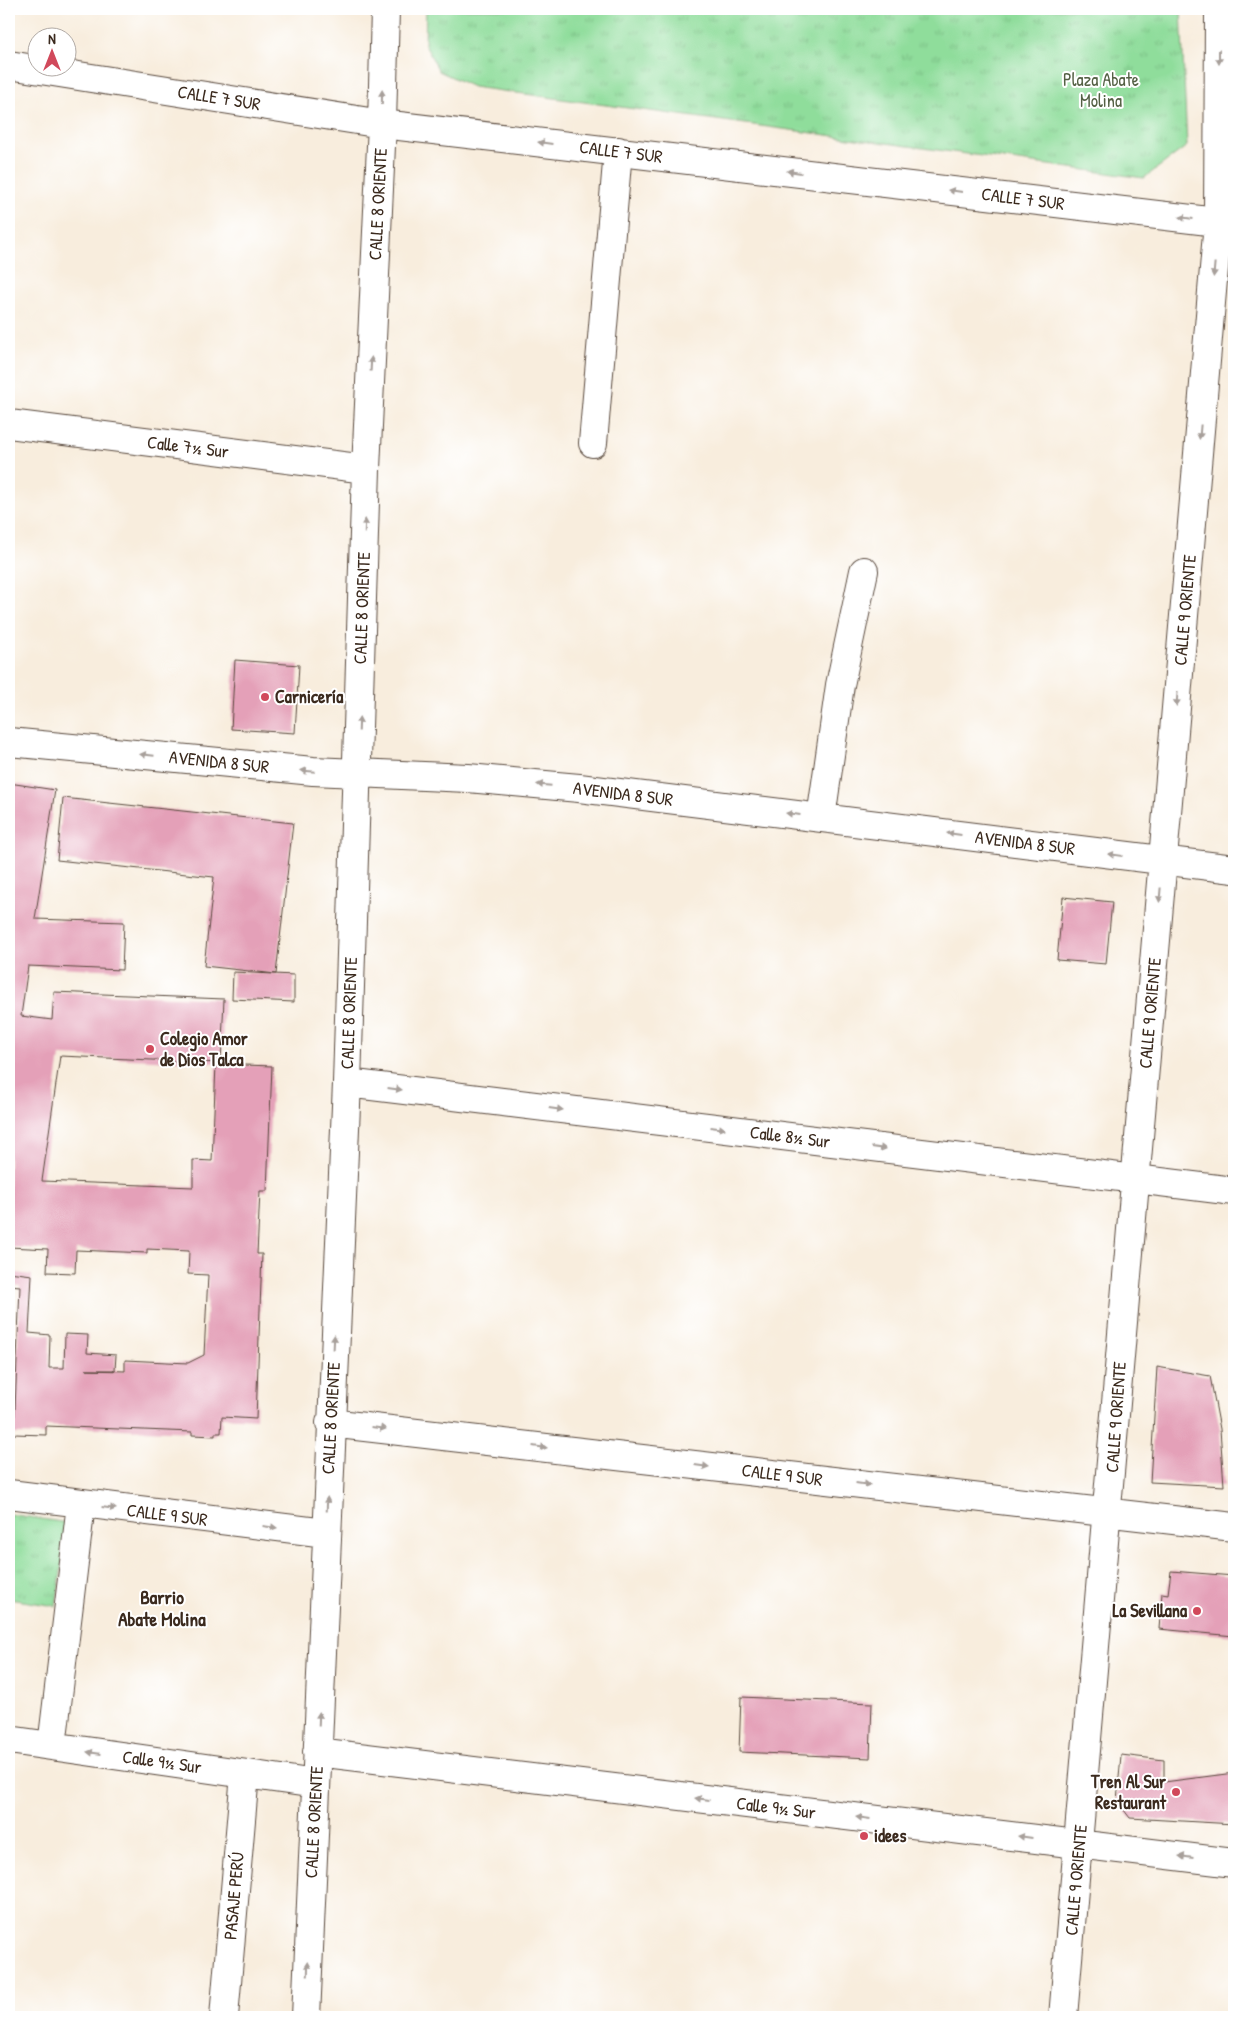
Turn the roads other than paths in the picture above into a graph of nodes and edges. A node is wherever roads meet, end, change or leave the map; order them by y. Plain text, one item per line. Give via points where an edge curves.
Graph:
1 (385, 9) edge
2 (1219, 9) edge
3 (9, 65) edge
4 (382, 124) junction
5 (618, 151) junction
6 (1226, 223) edge
7 (9, 424) edge
8 (593, 442) dead end
9 (366, 469) junction
10 (864, 571) dead end
11 (9, 742) edge
12 (357, 772) junction
13 (821, 818) junction
14 (1164, 861) junction
15 (1234, 869) edge
16 (347, 1083) junction
17 (1134, 1179) junction
18 (1234, 1191) edge
19 (330, 1423) junction
20 (9, 1494) edge
21 (81, 1504) junction
22 (1108, 1513) junction
23 (1234, 1527) edge
24 (326, 1533) junction
25 (9, 1740) edge
26 (52, 1746) junction
27 (317, 1752) junction
28 (245, 1774) junction
29 (316, 1784) junction
30 (1079, 1844) junction
31 (1234, 1863) edge
32 (224, 2017) edge
33 (306, 2017) edge
34 (1064, 2017) edge

4 -> 1 street, CALLE 8 ORIENTE
2 -> 6 street, CALLE 9 ORIENTE
3 - 4 street, CALLE 7 SUR
5 -> 4 street, CALLE 7 SUR
9 -> 4 street, CALLE 8 ORIENTE
6 -> 5 street, CALLE 7 SUR
5 - 8 street
6 -> 14 street, CALLE 9 ORIENTE
7 - 9 street, Calle 7½ Sur
12 -> 9 street, CALLE 8 ORIENTE
10 - 13 street via 840,684
12 -> 11 street, AVENIDA 8 SUR via 313,771
13 -> 12 street, AVENIDA 8 SUR via 579,788
12 - 16 street, CALLE 8 ORIENTE
14 -> 13 street, AVENIDA 8 SUR
14 - 15 street, AVENIDA 8 SUR
14 -> 17 street, CALLE 9 ORIENTE
16 -> 17 street, Calle 8½ Sur
19 -> 16 street, CALLE 8 ORIENTE
17 - 18 street, Calle 8½ Sur
17 - 22 street, CALLE 9 ORIENTE
19 -> 22 street, CALLE 9 SUR
24 -> 19 street, CALLE 8 ORIENTE
20 - 21 street, CALLE 9 SUR
21 -> 24 street, CALLE 9 SUR
21 - 26 street
22 - 23 street, CALLE 9 SUR
22 - 30 street, CALLE 9 ORIENTE
27 -> 24 street, CALLE 8 ORIENTE
25 - 26 street, Calle 9½ Sur
28 -> 26 street, Calle 9½ Sur
27 - 29 street, CALLE 8 ORIENTE
30 -> 27 street, Calle 9½ Sur
28 - 29 street, Calle 9½ Sur
28 - 32 street, PASAJE PERÚ
33 -> 29 street, CALLE 8 ORIENTE
31 -> 30 street, Calle 9½ Sur
30 - 34 street, CALLE 9 ORIENTE

